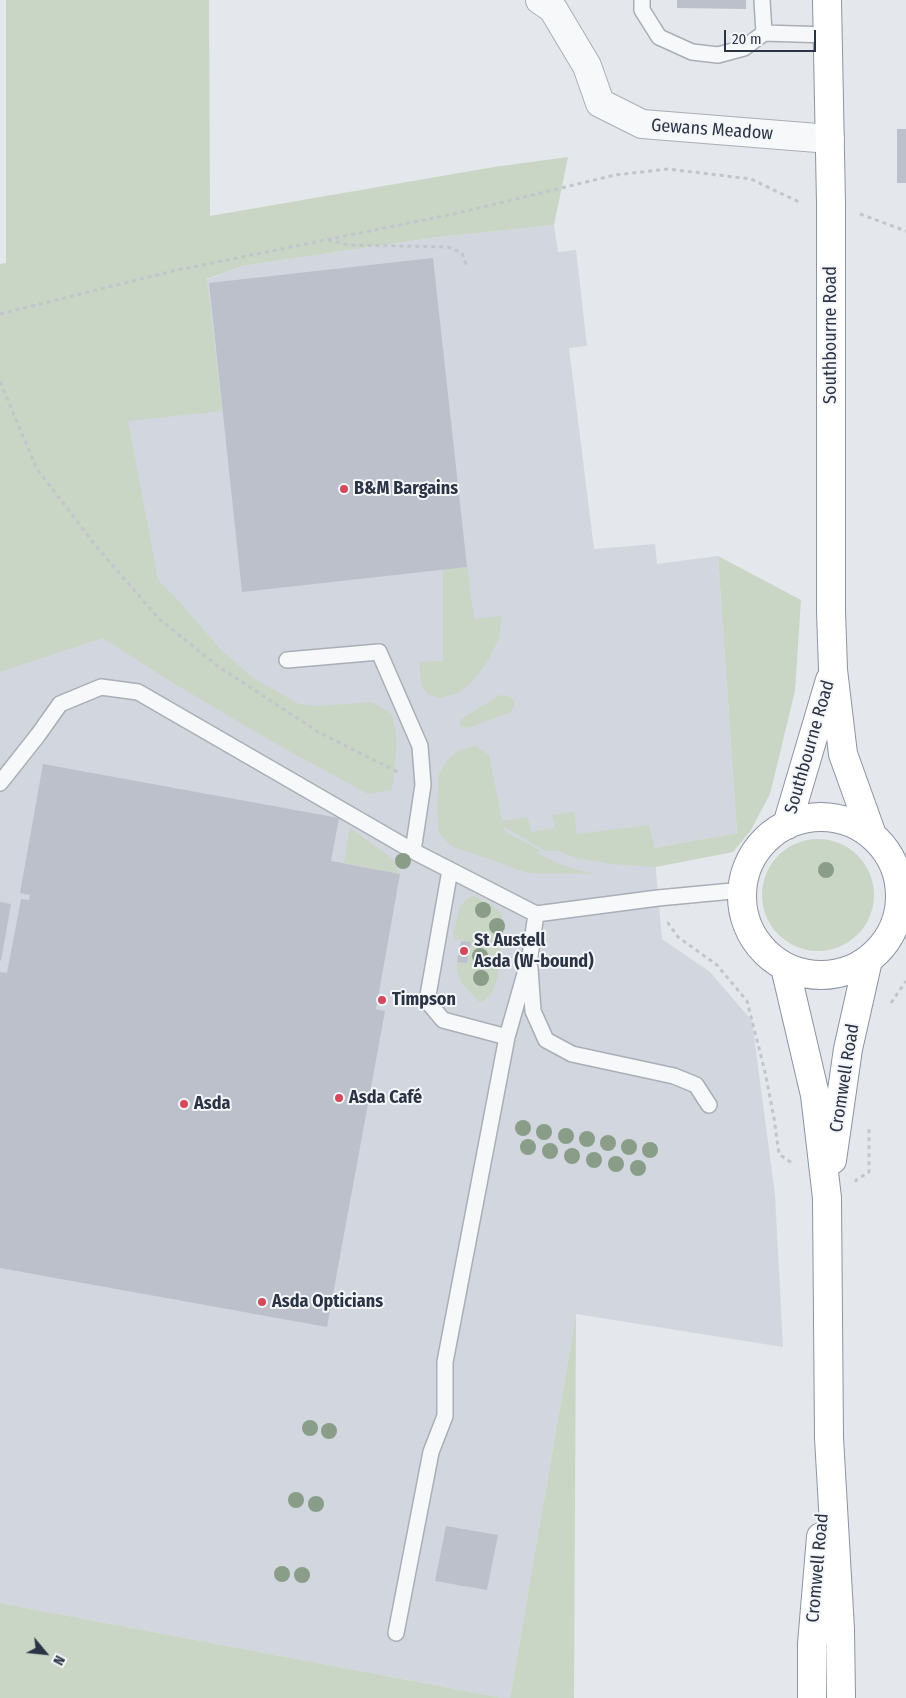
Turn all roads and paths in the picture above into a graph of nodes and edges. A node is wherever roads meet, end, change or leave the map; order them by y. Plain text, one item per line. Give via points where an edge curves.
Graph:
1 (540, 0) edge
2 (642, 0) edge
3 (762, 0) edge
4 (827, 0) edge
5 (764, 33) junction
6 (828, 35) junction
7 (830, 139) junction
8 (831, 210) junction
9 (906, 231) edge
10 (325, 240) junction
11 (467, 267) dead end
12 (0, 314) edge
13 (0, 382) edge
14 (287, 660) dead end
15 (833, 670) junction
16 (0, 783) edge
17 (423, 785) junction
18 (787, 825) junction
19 (872, 835) junction
20 (412, 852) junction
21 (450, 870) junction
22 (903, 888) edge
23 (743, 890) junction
24 (536, 914) junction
25 (660, 923) dead end
26 (530, 956) junction
27 (868, 960) junction
28 (785, 967) junction
29 (507, 1037) junction
30 (708, 1104) dead end
31 (794, 1164) dead end
32 (827, 1198) junction
33 (829, 1438) junction
34 (396, 1633) dead end
35 (812, 1698) edge
36 (841, 1698) edge

1 - 7 street, Gewans Meadow via 552,9 587,66 600,103 642,124
2 - 5 lane via 642,10 659,37 692,52 718,56 744,48
3 - 5 lane
4 - 6 highway, Southbourne Road
5 - 6 lane
6 - 7 highway, Southbourne Road
7 - 8 highway, Southbourne Road
8 - 9 path
8 - 10 path via 751,179 668,169 615,175 458,213
8 - 15 highway, Southbourne Road
10 - 11 path via 348,245 448,247 462,252
10 - 12 path via 173,271
13 - 17 path via 37,469 96,546 158,618 219,667 320,732
14 - 17 lane via 379,652 420,746
15 - 18 highway, Southbourne Road
15 - 19 highway, Southbourne Road via 843,754
16 - 20 lane via 60,704 101,687 138,692
17 - 20 lane
18 - 19 highway via 821,817 847,821
18 - 23 highway via 764,842 749,864
19 - 22 highway via 888,855
20 - 21 lane
21 - 24 lane
21 - 29 lane via 427,1001 442,1020
22 - 27 highway via 893,930
23 - 24 lane
23 - 28 highway via 743,909 752,934 770,956
24 - 26 lane
25 - 31 path via 668,923 678,937 717,965 747,1001 771,1099 779,1154
26 - 29 lane
26 - 30 lane via 533,1011 546,1040 572,1054 674,1076 696,1085
27 - 28 highway via 854,968 822,975
27 - 32 highway, Cromwell Road via 848,1049
28 - 32 highway, Cromwell Road via 815,1095
29 - 34 lane via 445,1362 445,1416 431,1452
32 - 33 highway, Cromwell Road
33 - 35 highway, Cromwell Road via 812,1644
33 - 36 highway, Cromwell Road

